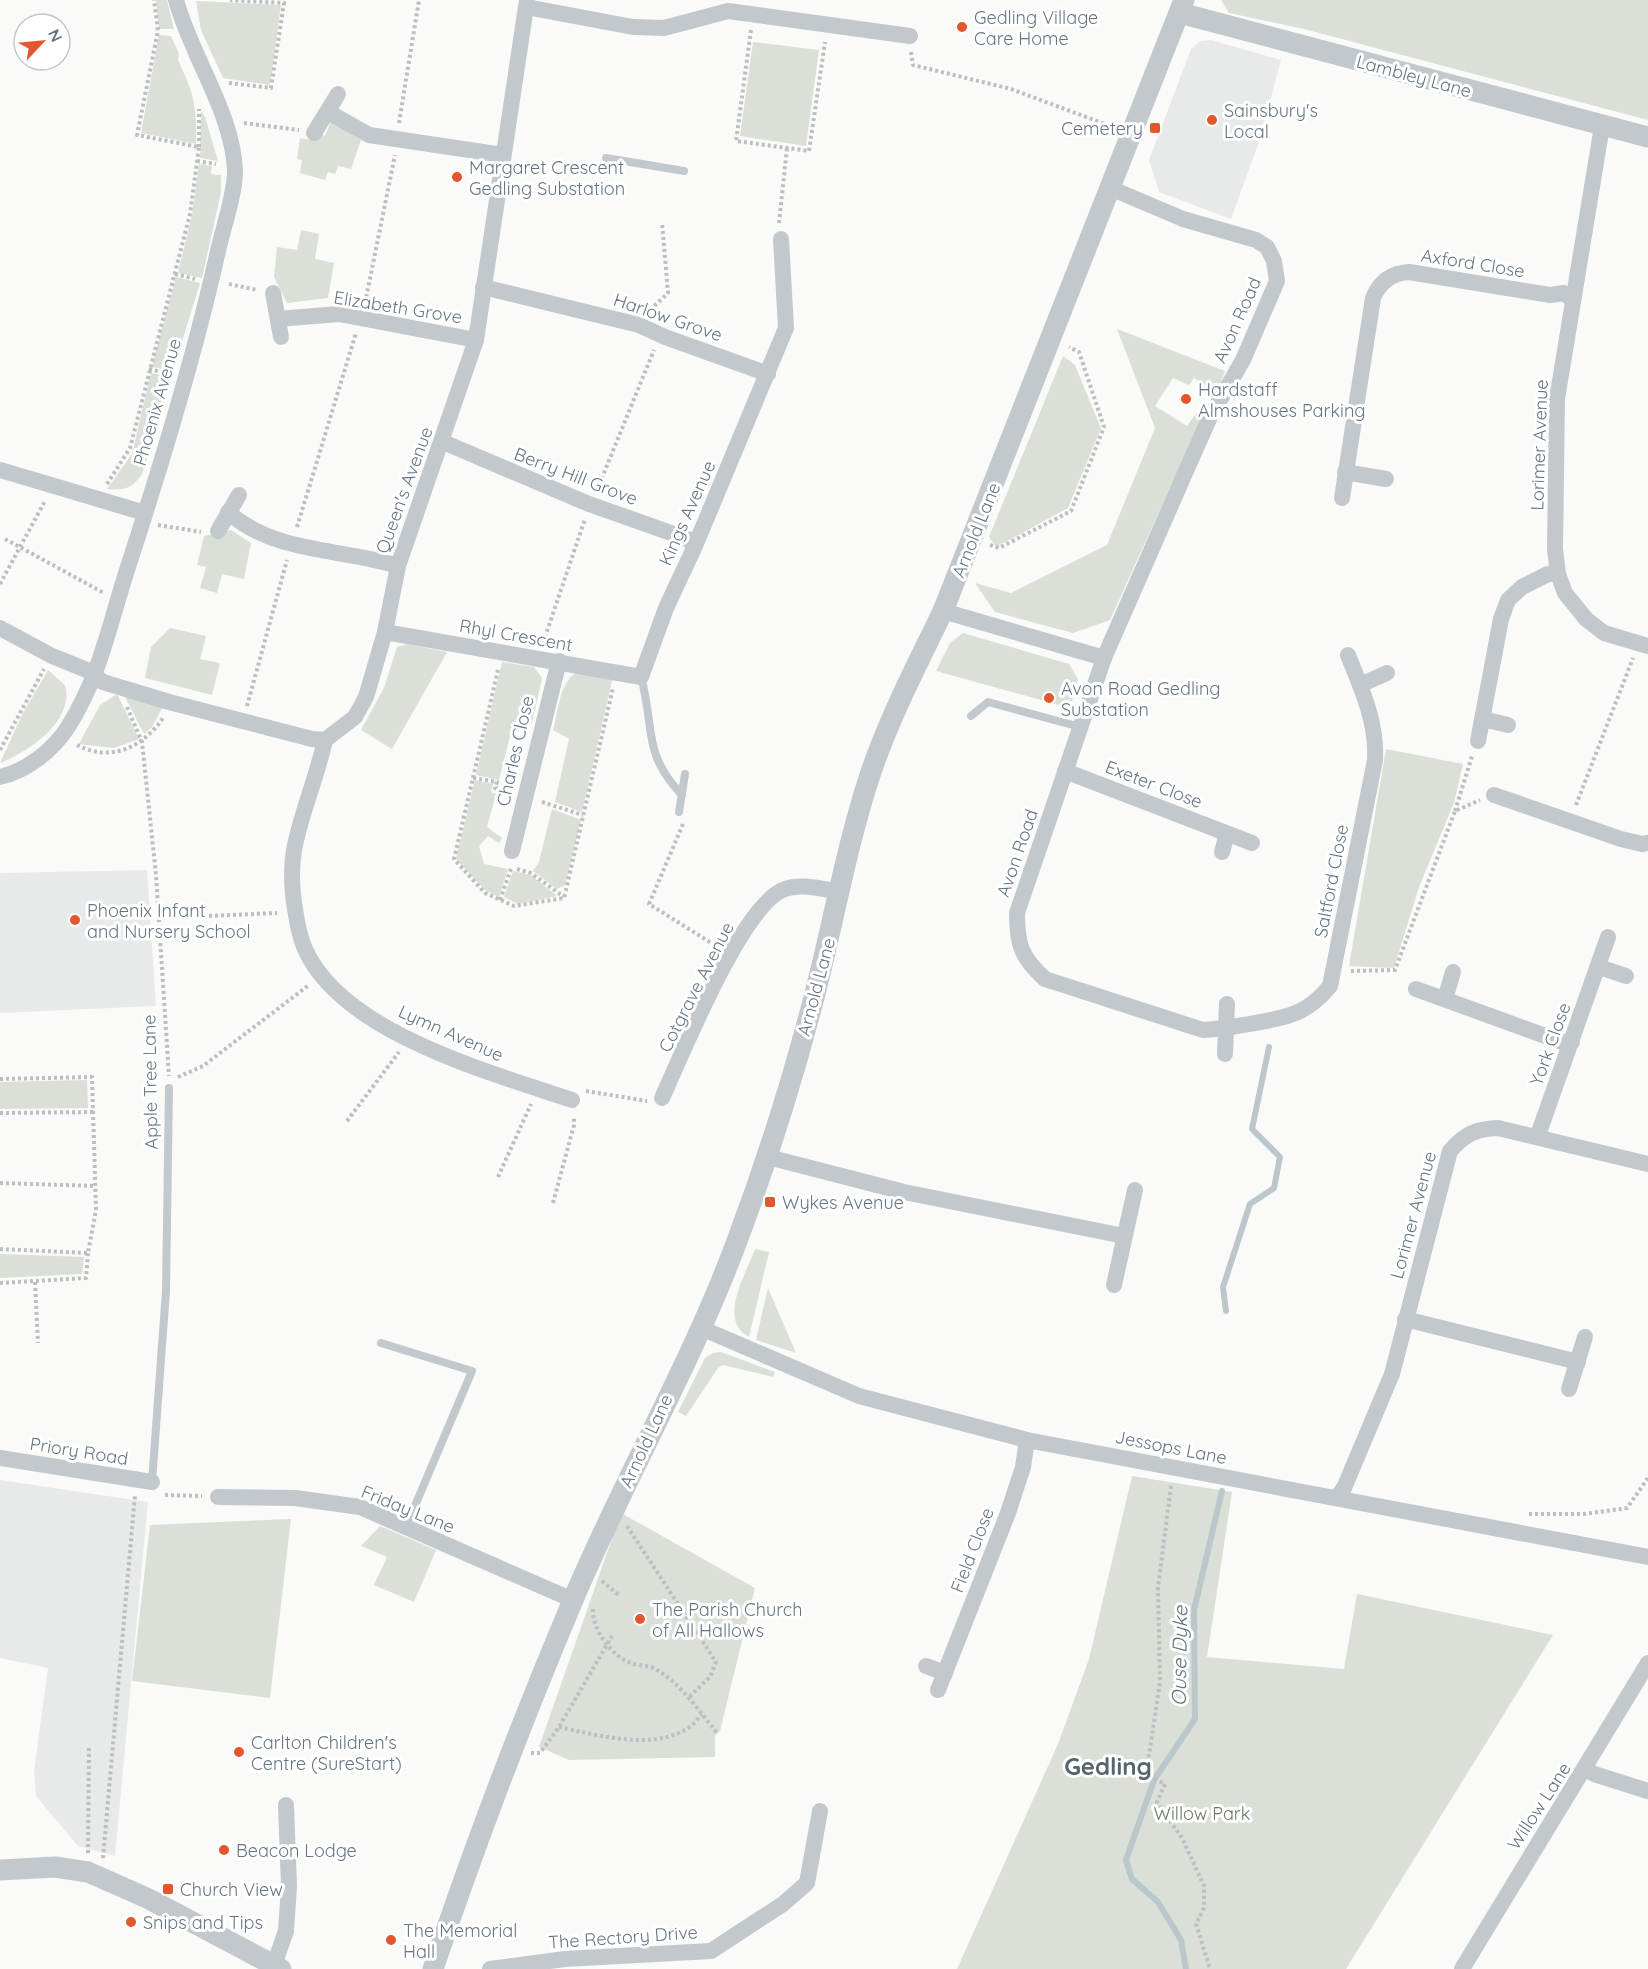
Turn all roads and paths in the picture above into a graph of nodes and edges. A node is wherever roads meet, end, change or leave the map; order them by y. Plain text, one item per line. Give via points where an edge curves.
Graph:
1 (154, 0) edge
2 (176, 0) edge
3 (230, 0) edge
4 (419, 0) edge
5 (526, 4) edge
6 (1182, 6) edge
7 (753, 14) junction
8 (827, 24) junction
9 (910, 36) joint
10 (208, 84) junction
11 (339, 94) dead end
12 (328, 112) junction
13 (225, 124) junction
14 (1602, 126) junction
15 (310, 132) joint
16 (1132, 135) junction
17 (1648, 137) edge
18 (396, 140) junction
19 (787, 148) junction
20 (503, 155) junction
21 (606, 158) dead end
22 (684, 171) dead end
23 (1110, 188) junction
24 (780, 210) dead end
25 (662, 222) dead end
26 (781, 238) dead end
27 (211, 281) junction
28 (483, 286) junction
29 (267, 291) joint
30 (1572, 299) junction
31 (361, 318) junction
32 (278, 319) junction
33 (639, 325) junction
34 (281, 337) dead end
35 (1052, 339) junction
36 (476, 340) junction
37 (768, 374) junction
38 (443, 442) junction
39 (0, 470) edge
40 (1345, 472) junction
41 (1386, 479) dead end
42 (49, 486) junction
43 (239, 495) dead end
44 (1342, 498) dead end
45 (97, 500) junction
46 (228, 512) junction
47 (144, 518) junction
48 (211, 532) joint
49 (5, 539) dead end
50 (972, 539) junction
51 (291, 545) junction
52 (695, 546) junction
53 (21, 548) junction
54 (398, 567) junction
55 (1558, 574) junction
56 (0, 584) edge
57 (118, 600) junction
58 (944, 611) junction
59 (0, 628) edge
60 (385, 632) junction
61 (1644, 649) edge
62 (1348, 655) dead end
63 (52, 656) junction
64 (1104, 657) junction
65 (559, 661) junction
66 (1387, 673) dead end
67 (96, 675) junction
68 (497, 675) dead end
69 (641, 676) junction
70 (1360, 685) junction
71 (118, 687) junction
72 (169, 702) junction
73 (971, 716) dead end
74 (1483, 719) junction
75 (242, 721) junction
76 (1508, 725) dead end
77 (1080, 727) junction
78 (60, 737) junction
79 (325, 740) junction
80 (1478, 740) joint
81 (142, 742) junction
82 (1, 748) edge
83 (1065, 771) junction
84 (685, 774) dead end
85 (0, 777) edge
86 (473, 778) dead end
87 (497, 782) dead end
88 (500, 790) dead end
89 (682, 795) junction
90 (1494, 795) joint
91 (553, 806) dead end
92 (1455, 811) junction
93 (679, 812) joint
94 (583, 815) dead end
95 (1569, 821) junction
96 (1227, 834) junction
97 (1252, 843) dead end
98 (1648, 843) edge
99 (512, 851) dead end
100 (1222, 852) dead end
101 (839, 892) junction
102 (564, 898) dead end
103 (500, 900) dead end
104 (296, 911) junction
105 (185, 917) dead end
106 (1608, 937) dead end
107 (731, 955) junction
108 (1599, 967) junction
109 (1453, 972) dead end
110 (321, 975) junction
111 (1626, 976) dead end
112 (1330, 986) junction
113 (1416, 989) dead end
114 (1445, 999) junction
115 (1227, 1004) dead end
116 (1232, 1026) junction
117 (413, 1041) junction
118 (1572, 1042) junction
119 (1225, 1054) dead end
120 (0, 1079) edge
121 (169, 1085) junction
122 (539, 1089) junction
123 (662, 1098) joint
124 (572, 1100) junction
125 (93, 1112) junction
126 (0, 1113) edge
127 (347, 1121) dead end
128 (1538, 1135) junction
129 (768, 1157) junction
130 (1648, 1164) edge
131 (498, 1177) dead end
132 (0, 1183) edge
133 (96, 1186) junction
134 (1135, 1190) dead end
135 (554, 1203) dead end
136 (1124, 1236) junction
137 (0, 1249) edge
138 (88, 1253) junction
139 (35, 1282) junction
140 (0, 1283) edge
141 (1113, 1285) dead end
142 (1405, 1319) junction
143 (701, 1328) junction
144 (1585, 1337) dead end
145 (38, 1343) dead end
146 (381, 1343) dead end
147 (1578, 1362) junction
148 (1569, 1389) dead end
149 (1027, 1440) junction
150 (0, 1458) edge
151 (1174, 1467) junction
152 (1648, 1478) edge
153 (144, 1481) junction
154 (164, 1495) dead end
155 (212, 1496) joint
156 (1337, 1497) junction
157 (1522, 1514) dead end
158 (406, 1527) junction
159 (620, 1531) dead end
160 (1648, 1557) edge
161 (605, 1570) dead end
162 (601, 1579) junction
163 (598, 1587) dead end
164 (620, 1596) dead end
165 (583, 1601) junction
166 (612, 1636) dead end
167 (607, 1643) junction
168 (1648, 1664) edge
169 (926, 1666) dead end
170 (945, 1672) junction
171 (938, 1690) dead end
172 (688, 1698) junction
173 (702, 1714) junction
174 (559, 1728) junction
175 (717, 1733) dead end
176 (89, 1746) dead end
177 (540, 1753) dead end
178 (1586, 1769) junction
179 (1648, 1791) edge
180 (286, 1805) dead end
181 (820, 1811) dead end
182 (0, 1870) edge
183 (95, 1874) junction
184 (277, 1967) edge
185 (433, 1969) edge
186 (490, 1969) edge
187 (1210, 1969) edge
188 (1462, 1969) edge

1 - 45 path via 158,31 137,135 199,147 190,214 130,448
2 - 10 street, Phoenix Avenue via 184,30
3 - 10 path via 284,3 272,88 215,81
4 - 18 path
5 - 7 street via 633,27 664,28 728,11
5 - 20 street, Queen's Avenue
6 - 14 street, Lambley Lane
6 - 16 street, Arnold Lane
7 - 8 street
7 - 19 path via 736,141
8 - 9 street
8 - 19 path via 809,151
9 - 16 path via 913,65 1011,89
10 - 13 street, Phoenix Avenue
11 - 12 street
12 - 15 street
12 - 18 street via 369,135
13 - 15 path via 240,122
13 - 27 street, Phoenix Avenue via 235,173
14 - 17 street, Lambley Lane
14 - 30 street, Lorimer Avenue
16 - 23 street, Arnold Lane
18 - 20 street
18 - 31 path
19 - 24 path
20 - 28 street, Queen's Avenue
21 - 22 lane
23 - 35 street, Arnold Lane
23 - 64 street, Avon Road via 1183,219 1256,240 1267,247 1277,281 1243,360 1210,417
25 - 33 path via 668,292
26 - 37 street, Kings Avenue via 786,328
27 - 29 path
27 - 47 street, Phoenix Avenue
28 - 33 street, Harlow Grove
28 - 36 street, Queen's Avenue
29 - 32 street
30 - 40 street, Axford Close via 1564,293 1550,295 1409,272 1387,278 1372,297
30 - 55 street, Lorimer Avenue via 1557,399
31 - 32 street, Elizabeth Grove via 314,314
31 - 36 street, Elizabeth Grove
31 - 51 path
32 - 34 street
33 - 37 street, Harlow Grove
35 - 50 street, Arnold Lane
35 - 50 path via 1078,352 1104,427 1071,511 999,548
36 - 38 street, Queen's Avenue
37 - 52 street, Kings Avenue
38 - 52 street, Berry Hill Grove via 589,504 688,539
38 - 54 street, Queen's Avenue
39 - 42 street
40 - 41 street
40 - 44 street, Axford Close
42 - 45 street
42 - 53 path via 50,493
43 - 46 street
45 - 47 street
46 - 48 street
46 - 51 street via 258,532
47 - 48 path
47 - 57 street, Phoenix Avenue
49 - 53 path
50 - 58 street, Arnold Lane
51 - 54 street
51 - 75 path
52 - 69 street, Kings Avenue
53 - 56 path
53 - 57 path
54 - 60 street, Queen's Avenue
55 - 61 street, Lorimer Avenue via 1565,593 1586,619 1604,633
55 - 74 street via 1537,579 1508,600
57 - 67 street, Phoenix Avenue
58 - 64 street
58 - 101 street, Arnold Lane via 869,777
59 - 63 street
60 - 65 street, Rhyl Crescent
60 - 79 street, Queen's Avenue via 366,697 355,717
61 - 95 path via 1634,656
62 - 70 street, Saltford Close
63 - 67 street
63 - 82 path
64 - 77 street, Avon Road
65 - 69 street, Rhyl Crescent
65 - 99 street, Charles Close
66 - 70 street
67 - 71 street
67 - 78 street, Phoenix Avenue
68 - 86 path
69 - 89 lane via 655,759
70 - 112 street, Saltford Close via 1376,738 1375,760
71 - 72 street
71 - 81 path, Apple Tree Lane
72 - 75 street
72 - 81 path via 166,714
73 - 77 lane via 988,702
74 - 76 street
74 - 80 street
75 - 79 street
77 - 83 street, Avon Road
78 - 81 path via 101,753
78 - 85 street, Phoenix Avenue via 31,764
79 - 104 street, Lymn Avenue via 294,851
80 - 92 path
81 - 121 path, Apple Tree Lane via 156,875
83 - 96 street, Exeter Close
83 - 116 street, Avon Road via 1017,913 1017,939 1028,963 1045,979 1203,1030
84 - 89 lane
87 - 88 path via 495,789
89 - 93 lane
90 - 92 path
90 - 95 street
91 - 94 path
92 - 112 path via 1395,970 1342,971
93 - 107 path via 683,824 649,903
95 - 98 street via 1621,839
96 - 97 street, Exeter Close
96 - 100 street
101 - 107 street, Cotgrave Avenue via 798,886 783,890 756,914
101 - 129 street, Arnold Lane via 812,1005
102 - 103 path via 531,873 512,867
104 - 105 path
104 - 110 street, Lymn Avenue via 305,949
106 - 108 street, York Close
107 - 123 street, Cotgrave Avenue
108 - 111 street
108 - 118 street, York Close
109 - 114 street
110 - 117 street, Lymn Avenue via 365,1014
110 - 121 path via 203,1066
112 - 116 street via 1319,1000 1297,1013
113 - 114 street
114 - 118 street via 1562,1042
115 - 116 street
116 - 119 street
117 - 122 street, Lymn Avenue
117 - 127 path via 404,1047
118 - 128 street, York Close
120 - 125 path via 92,1077
121 - 153 lane, Apple Tree Lane via 166,1291
122 - 124 street, Lymn Avenue
122 - 131 path
123 - 124 path via 647,1101 587,1090
124 - 135 path via 574,1125
125 - 126 path
125 - 133 path
128 - 130 street, Lorimer Avenue
128 - 142 street, Lorimer Avenue via 1481,1128 1465,1135 1450,1151
129 - 136 street via 904,1192
129 - 143 street, Arnold Lane
132 - 133 path
133 - 138 path via 95,1225
134 - 136 street
136 - 141 street
137 - 138 path
138 - 139 path via 86,1278
139 - 140 path
139 - 145 path
142 - 147 street
142 - 156 street, Lorimer Avenue via 1392,1374
143 - 149 street, Jessops Lane via 859,1396
143 - 165 street, Arnold Lane via 634,1466
144 - 147 street
146 - 158 lane via 472,1371
147 - 148 street
149 - 151 street, Jessops Lane
149 - 170 street, Field Close via 1008,1513
150 - 153 street, Priory Road
151 - 156 street, Jessops Lane
151 - 187 path via 1158,1588 1160,1682 1146,1775 1165,1784 1157,1802 1182,1838 1204,1886 1204,1908 1196,1924
152 - 157 path via 1627,1508 1584,1514
153 - 183 path
154 - 155 path
155 - 158 street, Friday Lane via 295,1498 360,1507
156 - 160 street, Jessops Lane
158 - 165 street, Friday Lane
159 - 172 path via 624,1521 716,1662 710,1677
161 - 162 path
162 - 163 path
162 - 164 path
165 - 167 path
165 - 185 street, Arnold Lane via 473,1850
166 - 167 path
167 - 172 path via 627,1662 656,1669
167 - 174 path
168 - 178 street, Willow Lane
169 - 170 street
170 - 171 street, Field Close
172 - 173 path
173 - 174 path via 681,1732 643,1739 617,1740
173 - 175 path
174 - 177 path
176 - 183 path
178 - 179 street
178 - 188 street, Willow Lane
180 - 184 street via 289,1886 286,1931
181 - 186 street, The Rectory Drive via 807,1883 783,1904 711,1952 565,1959
182 - 183 street via 55,1867
183 - 184 street

